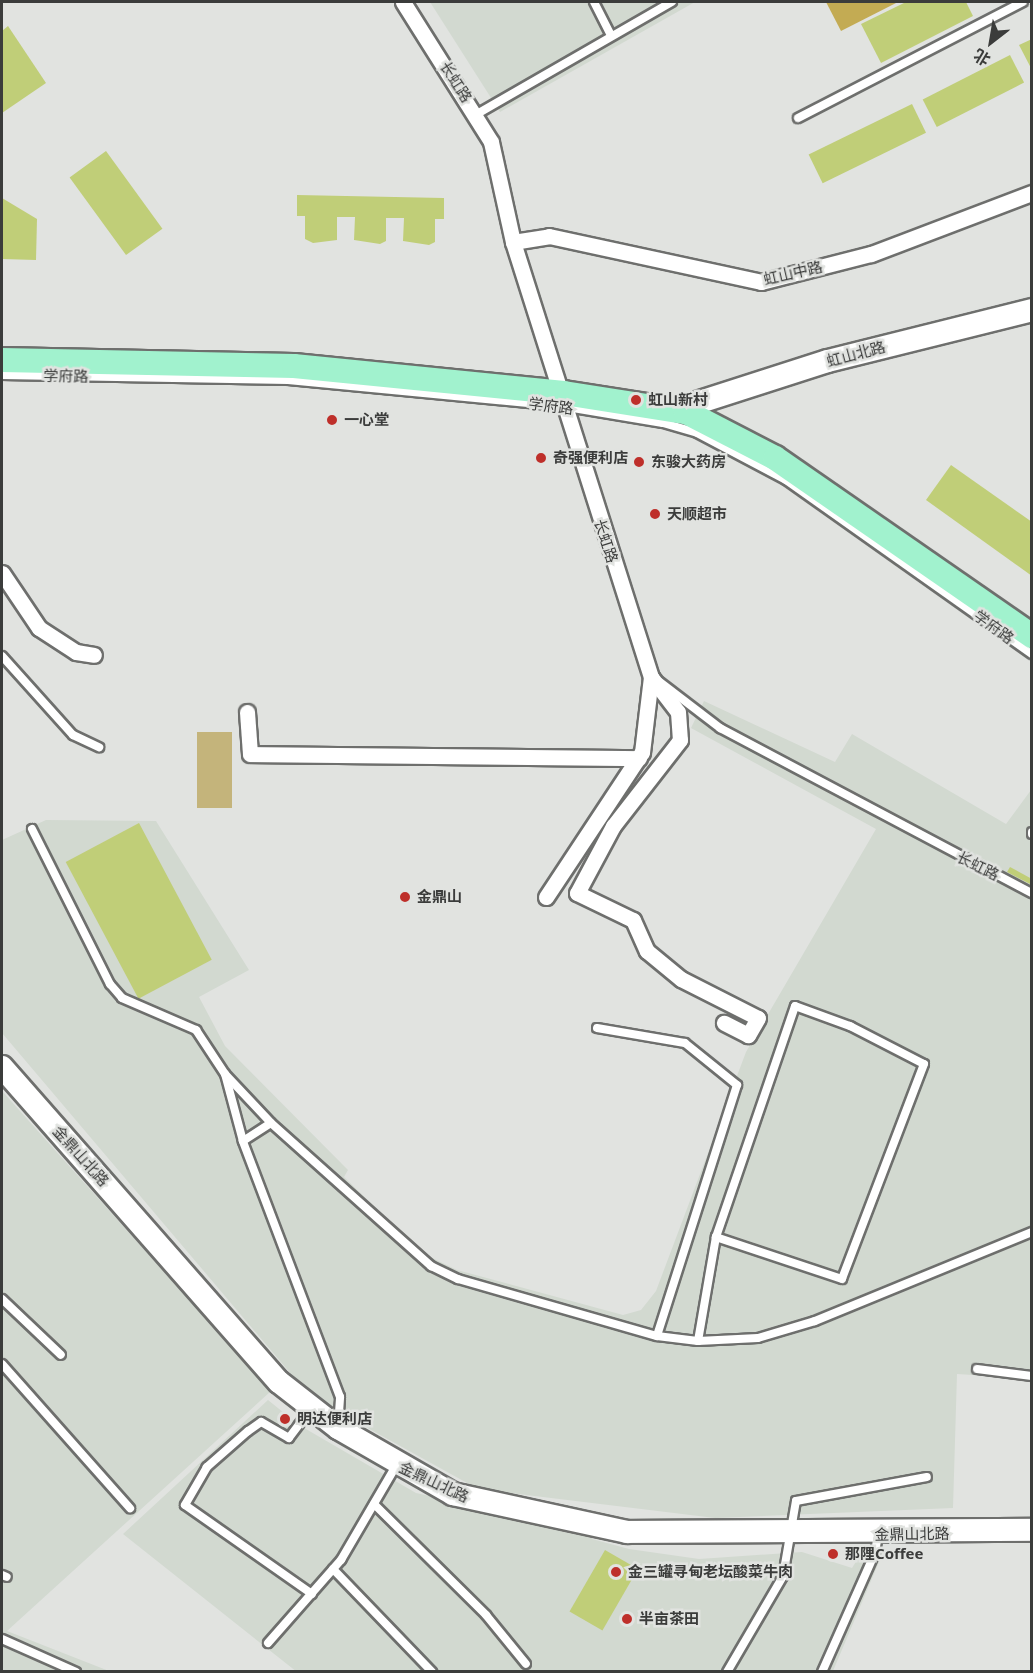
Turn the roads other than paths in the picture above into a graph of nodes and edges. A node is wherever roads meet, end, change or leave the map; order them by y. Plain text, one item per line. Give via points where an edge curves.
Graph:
1 (403, 2) edge
2 (594, 2) edge
3 (672, 2) edge
4 (1023, 2) edge
5 (610, 36) junction
6 (477, 114) junction
7 (798, 118) dead end
8 (1032, 193) edge
9 (513, 242) junction
10 (1032, 310) edge
11 (2, 360) edge
12 (2, 375) edge
13 (565, 400) junction
14 (686, 412) junction
15 (2, 573) edge
16 (1032, 636) edge
17 (1032, 654) edge
18 (94, 655) dead end
19 (2, 656) edge
20 (651, 677) junction
21 (247, 712) dead end
22 (99, 747) dead end
23 (639, 758) junction
24 (32, 829) dead end
25 (1032, 893) edge
26 (546, 897) dead end
27 (724, 1023) dead end
28 (597, 1029) dead end
29 (2, 1067) edge
30 (225, 1074) junction
31 (271, 1123) junction
32 (243, 1141) junction
33 (1032, 1232) edge
34 (716, 1236) junction
35 (2, 1299) edge
36 (657, 1336) junction
37 (698, 1341) junction
38 (62, 1355) dead end
39 (2, 1364) edge
40 (977, 1369) dead end
41 (1032, 1376) edge
42 (310, 1410) junction
43 (338, 1428) junction
44 (396, 1466) junction
45 (927, 1477) dead end
46 (374, 1504) junction
47 (130, 1508) dead end
48 (1032, 1530) edge
49 (878, 1534) junction
50 (793, 1535) junction
51 (333, 1569) junction
52 (312, 1594) junction
53 (2, 1639) edge
54 (268, 1643) dead end
55 (526, 1664) dead end
56 (76, 1671) edge
57 (432, 1671) edge
58 (727, 1671) edge
59 (822, 1671) edge

1 - 6 street, 长虹路
2 - 5 lane
3 - 5 lane
4 - 7 lane
5 - 6 lane
6 - 9 street, 长虹路 via 491,142
8 - 9 street, 虹山中路 via 871,254 761,282 549,236
9 - 13 street, 长虹路
10 - 14 street, 虹山北路 via 828,362 700,402
11 - 13 main road, 学府路 via 294,366
12 - 13 lane, 学府路 via 288,380
13 - 14 main road, 学府路
13 - 17 lane, 学府路 via 663,423 744,456
13 - 20 street, 长虹路
14 - 16 main road, 学府路 via 775,458
15 - 18 street via 39,628 76,652
19 - 22 lane via 73,735
20 - 23 street via 647,739
20 - 25 lane, 长虹路 via 720,728
20 - 27 street via 678,711 680,740 620,817 577,893 633,920 647,951 681,979 758,1018 748,1035
21 - 23 street via 250,754
23 - 26 street
24 - 30 lane via 110,984 122,998 196,1030
28 - 36 lane via 685,1043 737,1085
29 - 42 street, 金鼎山北路 via 279,1382
30 - 31 lane
30 - 32 lane
31 - 32 lane
31 - 36 lane via 431,1266 458,1279
32 - 43 lane via 340,1397
33 - 37 lane via 815,1321 758,1338
34 - 34 lane via 842,1279 924,1064 850,1026 795,1006
34 - 37 lane
35 - 38 lane
36 - 37 lane
39 - 47 lane
40 - 41 lane
42 - 43 street, 金鼎山北路
42 - 52 lane via 290,1438 261,1422 248,1431 207,1467 185,1505
43 - 44 street, 金鼎山北路
44 - 46 lane
44 - 50 street, 金鼎山北路 via 487,1505 627,1532
45 - 50 lane via 807,1496 793,1508
46 - 51 lane
46 - 55 lane via 486,1615
48 - 49 street, 金鼎山北路
49 - 50 street, 金鼎山北路
49 - 59 lane via 875,1553
50 - 58 lane via 783,1576
51 - 52 lane
51 - 57 lane
52 - 54 lane
53 - 56 lane

